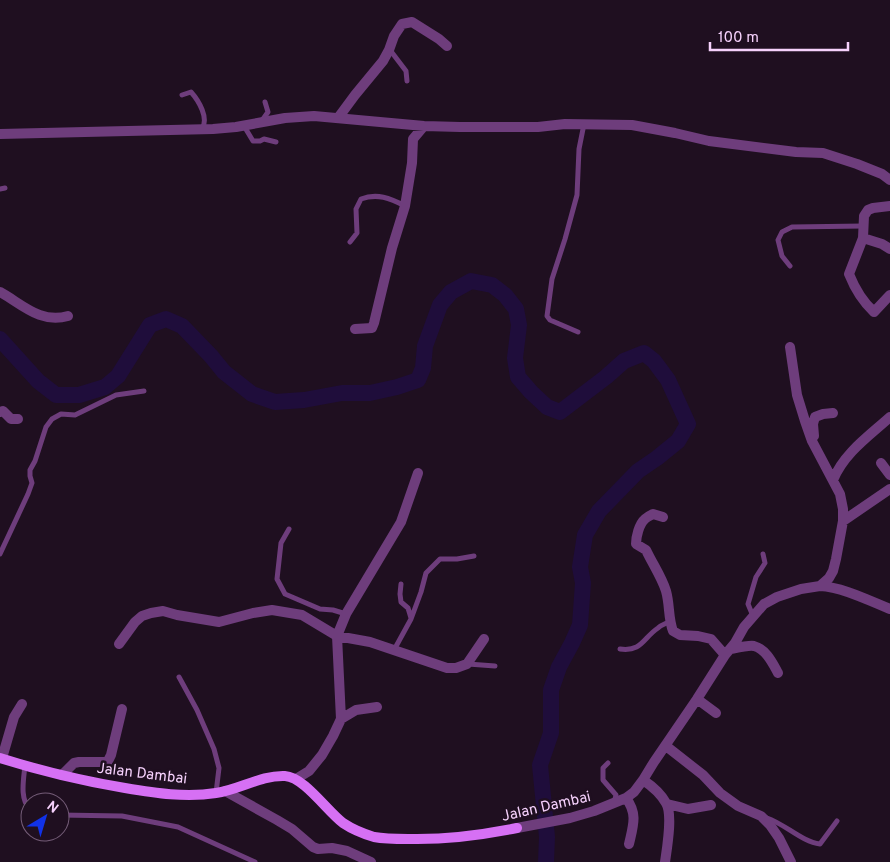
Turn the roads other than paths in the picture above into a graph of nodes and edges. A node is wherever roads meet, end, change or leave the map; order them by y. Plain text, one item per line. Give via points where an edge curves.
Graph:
1 (447, 46) dead end
2 (389, 50) junction
3 (407, 81) dead end
4 (182, 95) dead end
5 (266, 102) dead end
6 (338, 118) junction
7 (260, 122) junction
8 (584, 124) junction
9 (244, 125) junction
10 (424, 126) junction
11 (202, 130) junction
12 (0, 134) edge
13 (276, 142) dead end
14 (890, 180) edge
15 (405, 206) junction
16 (890, 206) edge
17 (863, 226) junction
18 (863, 238) junction
19 (350, 242) dead end
20 (890, 249) edge
21 (790, 266) dead end
22 (0, 292) edge
23 (890, 294) edge
24 (68, 316) dead end
25 (355, 329) dead end
26 (578, 332) dead end
27 (790, 346) dead end
28 (144, 391) dead end
29 (0, 412) edge
30 (833, 413) dead end
31 (890, 417) edge
32 (18, 419) dead end
33 (812, 441) junction
34 (881, 463) dead end
35 (418, 473) dead end
36 (890, 475) edge
37 (833, 480) junction
38 (890, 489) edge
39 (662, 517) dead end
40 (843, 522) junction
41 (288, 529) dead end
42 (0, 554) edge
43 (763, 554) dead end
44 (474, 556) dead end
45 (400, 584) dead end
46 (820, 586) junction
47 (890, 609) edge
48 (346, 614) junction
49 (753, 616) junction
50 (411, 619) junction
51 (669, 622) junction
52 (337, 636) junction
53 (484, 639) dead end
54 (119, 644) dead end
55 (394, 650) junction
56 (620, 650) dead end
57 (728, 652) junction
58 (467, 664) junction
59 (495, 666) dead end
60 (778, 673) dead end
61 (179, 677) dead end
62 (697, 700) junction
63 (22, 704) dead end
64 (377, 707) dead end
65 (122, 708) dead end
66 (716, 713) dead end
67 (341, 720) junction
68 (666, 746) junction
69 (1, 758) edge
70 (608, 763) dead end
71 (25, 765) junction
72 (62, 775) junction
73 (296, 778) junction
74 (643, 780) junction
75 (23, 792) edge
76 (220, 792) junction
77 (626, 798) junction
78 (614, 804) junction
79 (667, 804) junction
80 (712, 806) dead end
81 (70, 815) edge
82 (761, 816) junction
83 (837, 821) dead end
84 (629, 844) dead end
85 (255, 862) edge
86 (371, 862) edge
87 (665, 862) edge
88 (791, 862) edge

1 - 2 street via 412,22 402,24
2 - 3 lane via 406,71
2 - 6 street
4 - 11 lane via 191,92 195,96 204,116
5 - 7 lane via 268,112
6 - 7 street via 314,116
6 - 10 street
7 - 9 street
8 - 10 street
8 - 14 street via 632,126 709,141 822,153 857,164
8 - 26 lane via 579,149 577,195 552,279 548,316 550,320
9 - 11 street
9 - 13 lane via 253,141
10 - 15 street via 413,139
11 - 12 street
15 - 19 lane via 377,196 361,200 356,210 357,233
15 - 25 street via 372,328
16 - 17 street via 868,210
17 - 18 street
17 - 21 lane via 792,226 782,232 778,240 782,256
18 - 20 street
18 - 23 street via 849,274 854,288 874,312
22 - 24 street via 32,313 60,318
27 - 33 street via 797,395
28 - 42 lane via 116,395 75,415 61,414 52,418 30,470 32,483 28,494
29 - 32 street via 11,419
30 - 33 street via 815,417
31 - 37 street via 846,457
33 - 37 street
34 - 36 street
35 - 48 street via 401,522
37 - 40 street via 840,494
38 - 40 street
39 - 51 street via 653,514 645,518 636,544 646,550 666,590
40 - 46 street via 833,571
41 - 48 lane via 281,543 277,579 285,594 320,609
43 - 49 lane via 765,562 756,577 748,604
44 - 50 lane via 440,559 426,572
45 - 50 lane via 401,602 408,608
46 - 47 street via 841,590
46 - 49 street, Jalan Dambai via 778,597 764,604
48 - 52 street
49 - 57 street, Jalan Dambai
50 - 55 lane
51 - 56 lane via 650,634 643,643
51 - 57 street via 673,632 711,639
52 - 54 street via 302,615 272,610 219,622 163,611 142,616
52 - 55 street
52 - 67 street
53 - 58 street
55 - 58 street via 447,668
57 - 60 street via 754,646 763,651
57 - 62 street, Jalan Dambai
58 - 59 lane
61 - 76 lane via 214,749
62 - 66 street
62 - 68 street, Jalan Dambai
63 - 69 street via 14,717
64 - 67 street via 356,710
65 - 72 street via 108,761 74,762
67 - 73 street via 322,755 309,771
68 - 74 street, Jalan Dambai
68 - 82 street via 720,793 738,806
69 - 71 street, Jalan Dambai
70 - 78 lane via 603,768 602,780 616,795
71 - 72 street, Jalan Dambai
71 - 75 lane
72 - 76 street, Jalan Dambai via 140,790 187,795
73 - 76 street, Jalan Dambai via 278,776
73 - 78 street, Jalan Dambai via 342,822 374,837 422,839 483,835 570,818
74 - 77 street, Jalan Dambai
74 - 79 street
76 - 86 street via 278,820 318,849 347,851
77 - 78 street, Jalan Dambai
77 - 84 street via 631,803 635,821
79 - 80 street via 688,809
79 - 87 street via 669,826
81 - 85 lane via 122,816 178,827
82 - 83 lane via 815,844 820,844
82 - 88 street via 779,838

